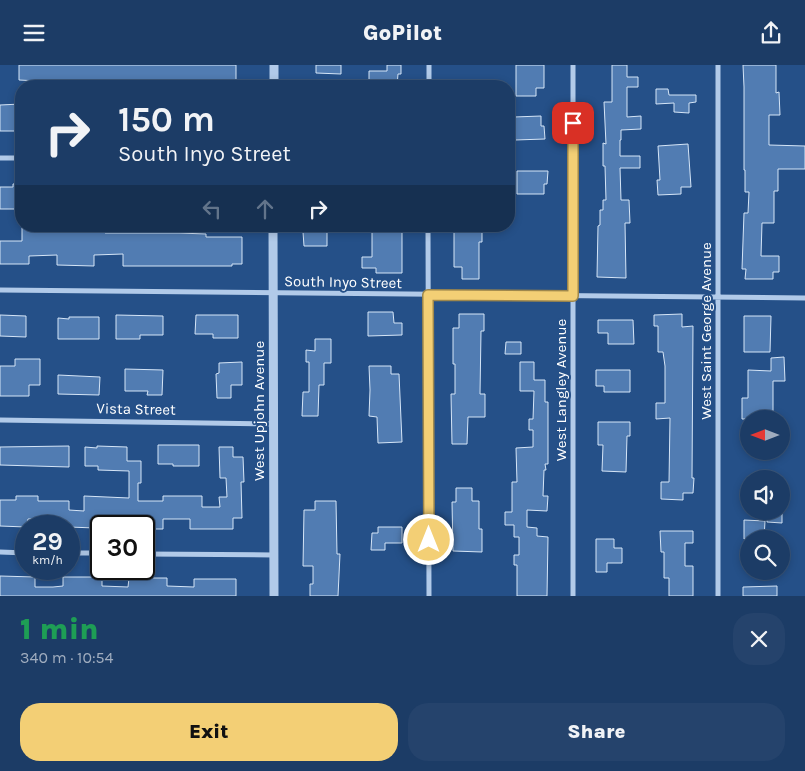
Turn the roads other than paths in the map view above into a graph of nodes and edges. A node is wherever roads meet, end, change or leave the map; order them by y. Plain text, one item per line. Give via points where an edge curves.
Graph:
1 (274, 65) edge
2 (429, 65) edge
3 (573, 65) edge
4 (718, 65) edge
5 (274, 80) edge
6 (429, 80) edge
7 (0, 158) edge
8 (15, 158) edge
9 (273, 232) edge
10 (428, 232) edge
11 (0, 290) edge
12 (274, 293) junction
13 (428, 295) junction
14 (573, 296) junction
15 (718, 297) junction
16 (805, 298) edge
17 (0, 420) edge
18 (273, 424) junction
19 (0, 553) edge
20 (15, 553) edge
21 (155, 554) edge
22 (273, 555) junction
23 (274, 596) edge
24 (429, 596) edge
25 (573, 596) edge
26 (718, 596) edge

1 - 5 street
2 - 6 street
3 - 14 street, West Langley Avenue
4 - 15 street, West Saint George Avenue
7 - 8 street
9 - 12 street, West Upjohn Avenue
10 - 13 street
11 - 12 street, South Inyo Street
12 - 13 street, South Inyo Street
12 - 18 street, West Upjohn Avenue
13 - 14 street, South Inyo Street
13 - 24 street
14 - 15 street, South Inyo Street
14 - 25 street, West Langley Avenue
15 - 16 street, South Inyo Street
15 - 26 street, West Saint George Avenue
17 - 18 street, Vista Street
18 - 22 street, West Upjohn Avenue
19 - 20 street
21 - 22 street
22 - 23 street, West Upjohn Avenue

